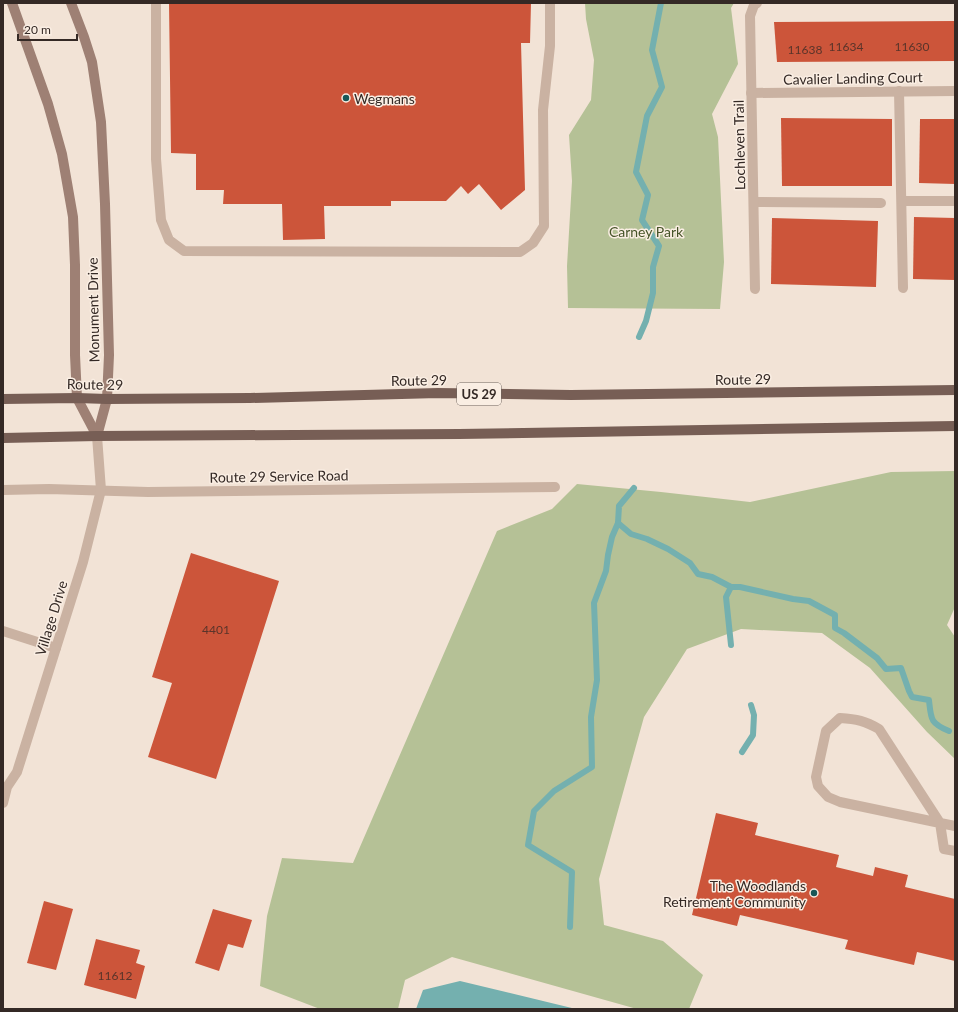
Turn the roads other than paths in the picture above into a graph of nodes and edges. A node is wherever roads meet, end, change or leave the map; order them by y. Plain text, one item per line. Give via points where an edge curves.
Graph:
1 (12, 3) edge
2 (71, 3) edge
3 (156, 3) edge
4 (550, 3) edge
5 (757, 3) edge
6 (955, 91) edge
7 (899, 92) junction
8 (751, 93) junction
9 (902, 201) junction
10 (955, 201) edge
11 (754, 202) junction
12 (882, 203) dead end
13 (903, 288) dead end
14 (756, 289) dead end
15 (955, 390) edge
16 (77, 398) junction
17 (3, 399) edge
18 (107, 399) junction
19 (955, 426) edge
20 (97, 436) junction
21 (3, 438) edge
22 (555, 487) dead end
23 (3, 490) edge
24 (101, 490) junction
25 (3, 631) edge
26 (56, 648) junction
27 (3, 803) edge
28 (940, 823) junction
29 (955, 826) edge
30 (955, 851) edge

1 - 16 main road, Monument Drive via 48,104 62,154 73,217
2 - 18 main road, Monument Drive via 92,62 102,122 109,355
3 - 4 street via 156,159 161,220 170,240 184,251 520,252 533,243 544,226 544,110 550,46
5 - 8 street, Lochleven Trail via 750,16
6 - 7 street, Cavalier Landing Court
7 - 8 street, Cavalier Landing Court
7 - 9 street
8 - 11 street, Lochleven Trail
9 - 10 street
9 - 13 street
11 - 12 street
11 - 14 street, Lochleven Trail
15 - 18 main road, Route 29 / US 29 via 571,395 438,393
16 - 17 main road, Route 29 / US 29
16 - 18 main road, Route 29 / US 29
16 - 20 main road, Monument Drive
18 - 20 main road, Monument Drive
19 - 20 main road via 451,434
20 - 21 main road
20 - 24 street, Village Drive
22 - 24 street, Route 29 Service Road via 156,492
23 - 24 street, Route 29 Service Road
24 - 26 street, Village Drive via 83,562
25 - 26 street
26 - 27 street, Village Drive via 17,772 7,788
28 - 28 street via 879,729 853,718 840,718 826,731 816,777 818,786 828,797 840,802
28 - 29 street
28 - 30 street via 944,848

